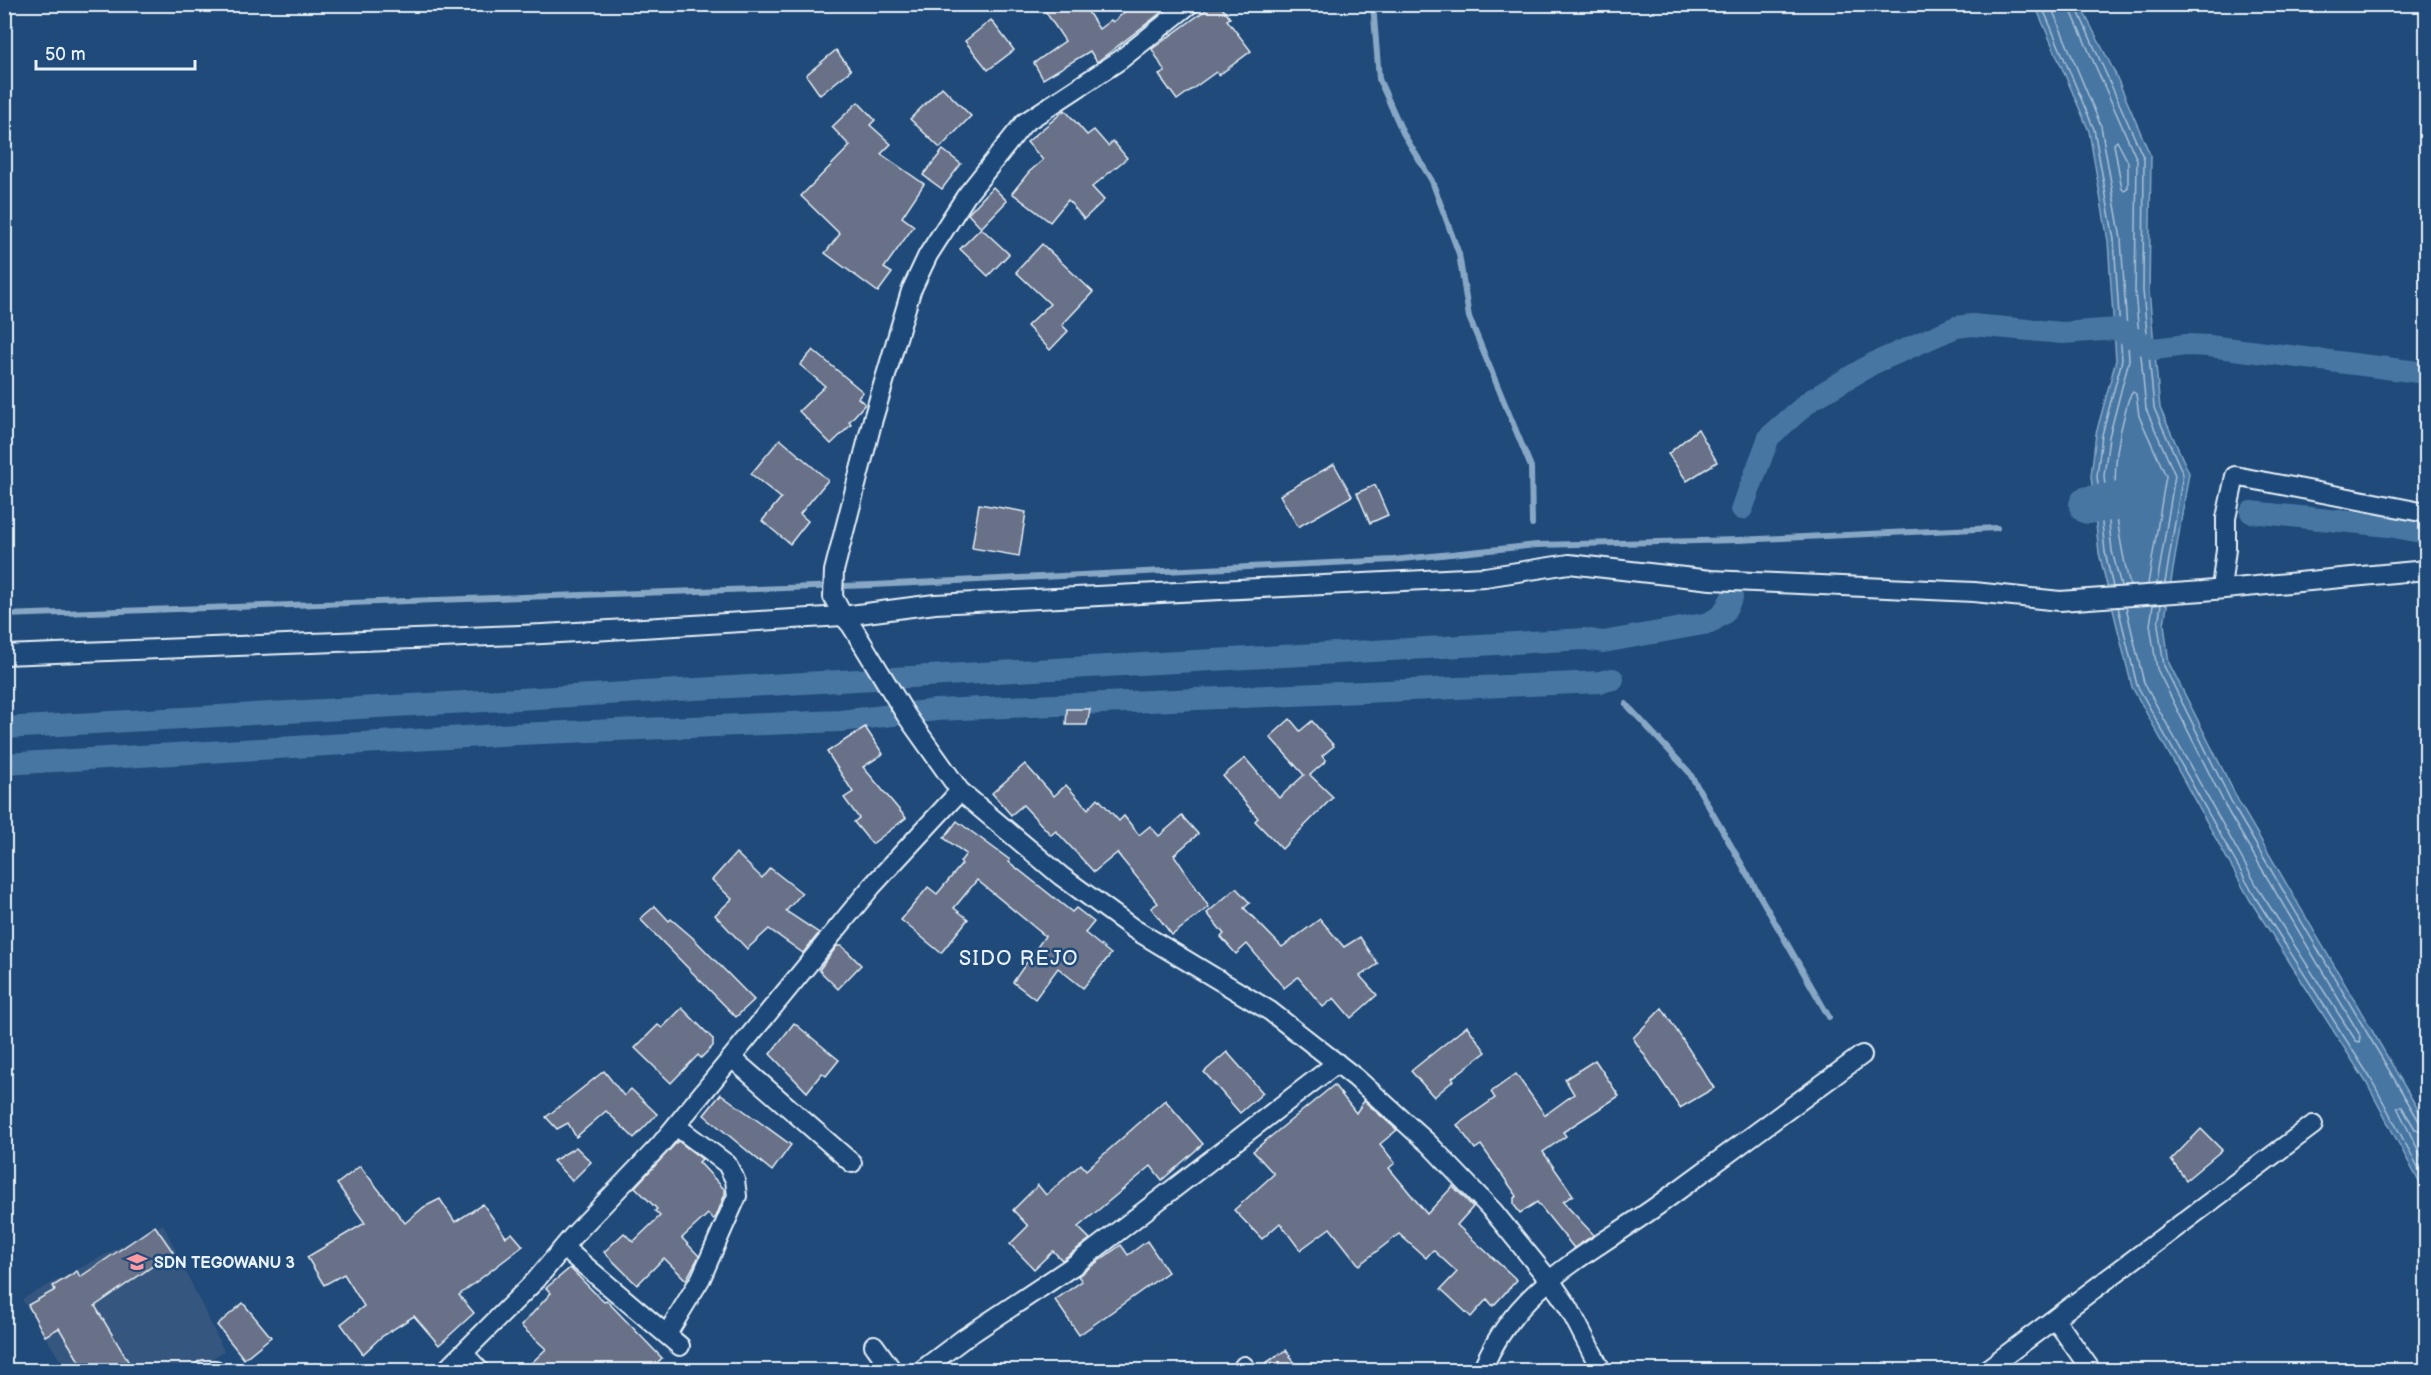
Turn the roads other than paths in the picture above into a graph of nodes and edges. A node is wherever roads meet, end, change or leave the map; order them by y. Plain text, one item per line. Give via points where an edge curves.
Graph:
1 (1190, 4) edge
2 (2427, 513) edge
3 (2427, 570) edge
4 (2212, 590) junction
5 (843, 616) junction
6 (4, 656) edge
7 (960, 791) junction
8 (1862, 1055) dead end
9 (732, 1059) junction
10 (1337, 1063) junction
11 (2313, 1125) dead end
12 (676, 1126) junction
13 (852, 1163) dead end
14 (564, 1248) junction
15 (1549, 1278) junction
16 (2055, 1318) junction
17 (874, 1345) dead end
18 (464, 1354) junction
19 (204, 1371) edge
20 (215, 1371) edge
21 (446, 1371) edge
22 (478, 1371) edge
23 (892, 1371) edge
24 (922, 1371) edge
25 (1482, 1371) edge
26 (1600, 1371) edge
27 (1986, 1371) edge
28 (2091, 1371) edge

1 - 5 street via 1120,60 1024,123 966,196 928,255 910,291 834,571 833,597
2 - 4 street via 2235,476 2226,518 2226,549
3 - 4 street
4 - 5 street via 2060,601 1893,588 1767,584 1569,564 1485,577 935,604
5 - 6 street via 531,635
5 - 7 street
7 - 9 street via 872,886
7 - 10 street via 1061,876 1134,929 1270,1011
8 - 15 street via 1650,1211
9 - 12 street
9 - 13 street
10 - 15 street via 1429,1144 1494,1211
10 - 24 street via 1073,1266
11 - 16 street
12 - 14 street
12 - 14 street via 727,1164 737,1196 673,1340
14 - 18 street
15 - 25 street via 1512,1318
15 - 26 street via 1569,1308
16 - 27 street
16 - 28 street
17 - 23 street
18 - 21 street
18 - 22 street
19 - 20 street

